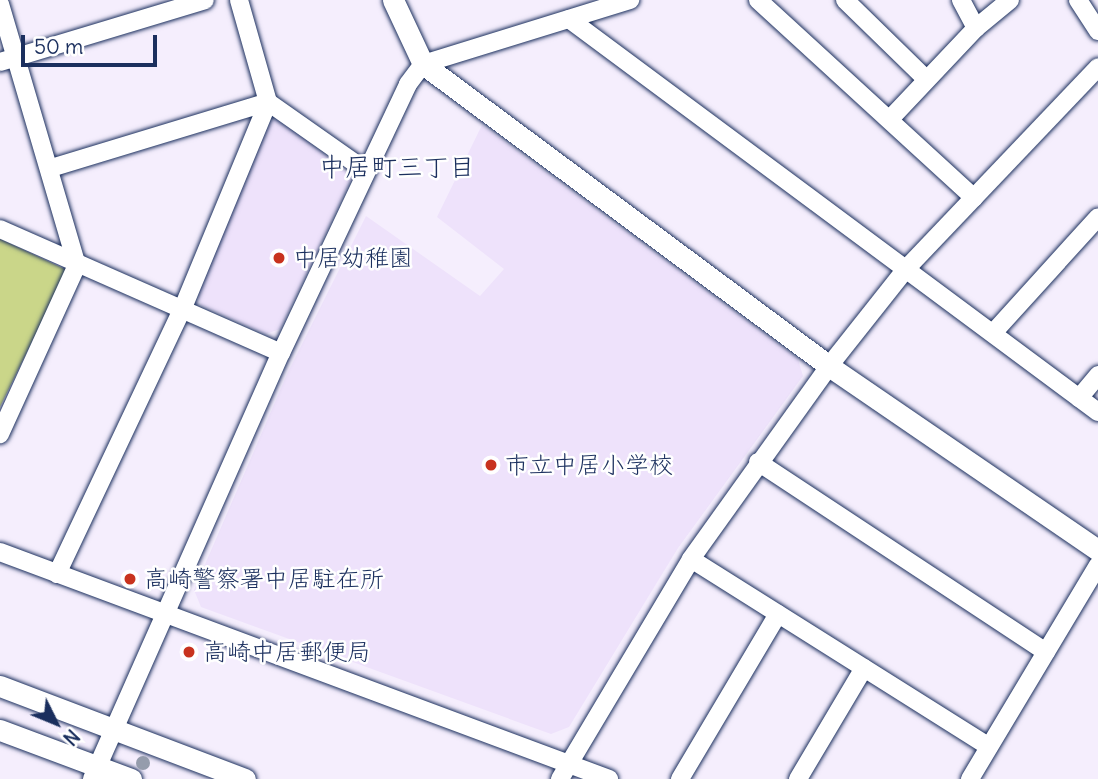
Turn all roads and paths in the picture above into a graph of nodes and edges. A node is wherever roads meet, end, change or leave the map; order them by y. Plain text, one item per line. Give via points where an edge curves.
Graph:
1 (205, 0) edge
2 (239, 0) edge
3 (393, 0) edge
4 (630, 0) edge
5 (758, 0) edge
6 (845, 0) edge
7 (961, 0) edge
8 (1010, 0) edge
9 (1078, 0) edge
10 (0, 5) edge
11 (569, 19) junction
12 (976, 27) junction
13 (1098, 31) edge
14 (8, 59) edge
15 (423, 64) junction
16 (1098, 66) edge
17 (926, 79) junction
18 (268, 102) junction
19 (890, 119) junction
20 (51, 168) junction
21 (366, 171) junction
22 (974, 198) junction
23 (1098, 217) edge
24 (0, 229) edge
25 (77, 265) junction
26 (905, 270) junction
27 (181, 310) junction
28 (993, 333) junction
29 (281, 353) junction
30 (829, 366) junction
31 (1098, 375) edge
32 (1079, 398) junction
33 (1098, 412) edge
34 (0, 434) edge
35 (758, 462) junction
36 (1098, 551) edge
37 (0, 552) edge
38 (691, 559) junction
39 (1098, 565) edge
40 (57, 574) junction
41 (778, 614) junction
42 (165, 616) junction
43 (1046, 652) junction
44 (864, 668) junction
45 (0, 686) edge
46 (116, 729) junction
47 (0, 730) edge
48 (989, 747) junction
49 (563, 771) edge
50 (95, 773) edge
51 (131, 779) edge
52 (245, 779) edge
53 (609, 779) edge
54 (680, 779) edge
55 (798, 779) edge
56 (970, 779) edge

1 - 14 street
2 - 18 street
3 - 15 street
4 - 11 street
5 - 19 street
6 - 17 street
7 - 12 street
8 - 12 street
9 - 13 street
10 - 14 street
11 - 15 street
11 - 26 street
12 - 17 street
14 - 20 street
15 - 21 street via 408,84
15 - 30 street
16 - 22 street
17 - 19 street
18 - 20 street
18 - 21 street
18 - 27 street
19 - 22 street
20 - 25 street
21 - 29 street
22 - 26 street
23 - 28 street
24 - 25 street
25 - 27 street
25 - 34 street
26 - 28 street
26 - 30 street
27 - 29 street
27 - 40 street
28 - 32 street
29 - 42 street
30 - 35 street
30 - 36 street
31 - 32 street
32 - 33 street
35 - 38 street
35 - 43 street
37 - 40 street
38 - 41 street
38 - 49 street
39 - 43 street
40 - 42 street
41 - 44 street
41 - 54 street
42 - 46 street
42 - 49 street
43 - 48 street
44 - 48 street
44 - 55 street
45 - 46 street
46 - 50 street
46 - 52 street
47 - 50 street
48 - 56 street
49 - 53 street
50 - 51 street

